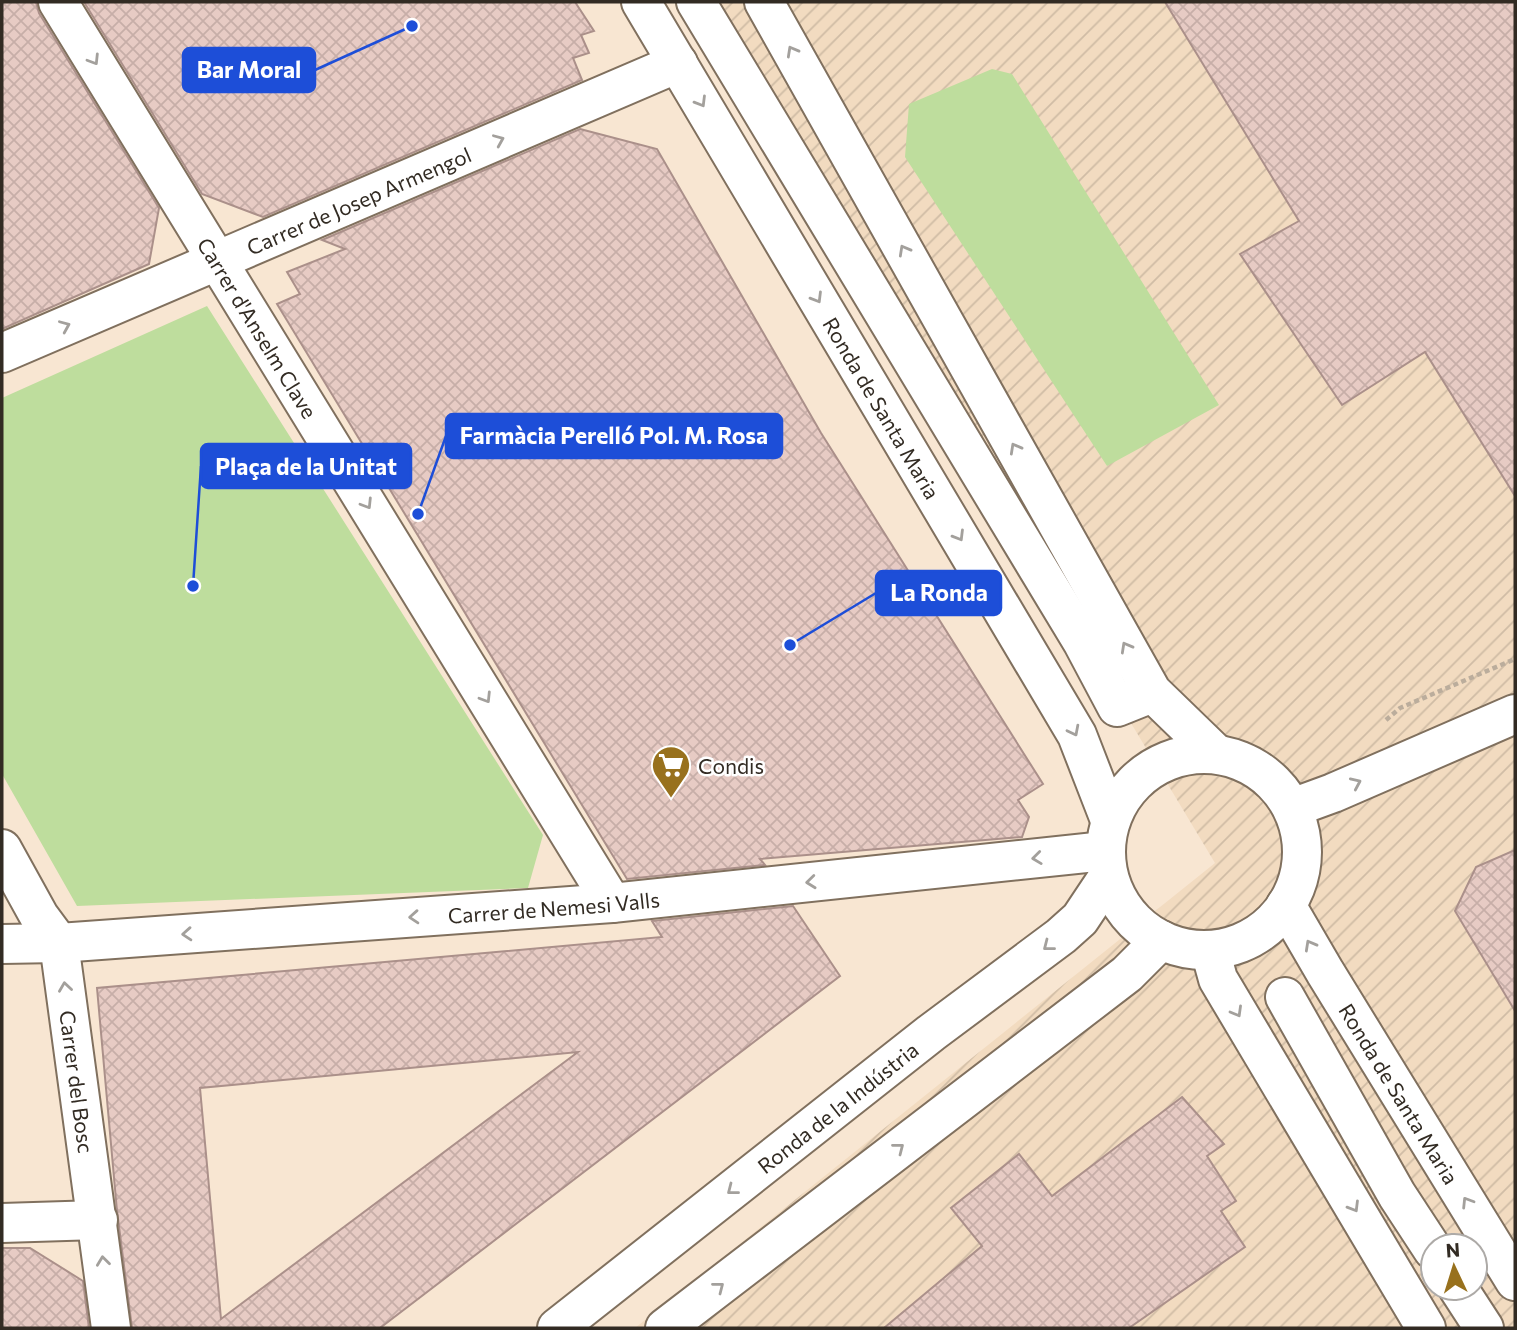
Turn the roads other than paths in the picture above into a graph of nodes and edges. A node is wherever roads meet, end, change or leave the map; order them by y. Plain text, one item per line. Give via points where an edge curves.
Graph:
1 (58, 2) edge
2 (641, 2) edge
3 (696, 2) edge
4 (764, 2) edge
5 (678, 63) junction
6 (217, 261) junction
7 (2, 353) edge
8 (1119, 708) dead end
9 (1515, 714) edge
10 (1216, 754) junction
11 (1292, 808) junction
12 (2, 849) edge
13 (1108, 849) junction
14 (612, 903) junction
15 (1286, 905) junction
16 (1161, 940) junction
17 (59, 943) junction
18 (2, 944) edge
19 (1210, 950) junction
20 (1288, 996) dead end
21 (98, 1220) junction
22 (2, 1223) edge
23 (1421, 1232) edge
24 (1515, 1281) edge
25 (1467, 1302) edge
26 (111, 1328) edge
27 (557, 1328) edge
28 (664, 1328) edge
29 (1426, 1328) edge
30 (1484, 1328) edge

1 -> 6 street, Carrer d'Anselm Clave
2 - 5 street, Ronda de Santa Maria
3 - 8 street
10 -> 4 street via 1152,692
6 -> 5 street, Carrer de Josep Armengol
5 -> 13 street, Ronda de Santa Maria via 1077,735
7 -> 6 street, Carrer de Josep Armengol
6 -> 14 street, Carrer d'Anselm Clave
11 -> 9 street
10 - 11 street via 1247,764 1273,782
10 - 13 street via 1183,755 1152,768 1126,791
11 - 15 street via 1302,858
12 - 17 street, Carrer del Bosc
13 -> 14 street, Carrer de Nemesi Valls
13 - 16 street via 1120,903 1138,925
13 -> 27 street, Ronda de la Indústria via 1080,919
14 -> 17 street, Carrer de Nemesi Valls
15 - 19 street via 1266,928 1240,943
24 -> 15 street, Ronda de Santa Maria
16 - 19 street
28 -> 16 street via 1127,974
17 - 18 street, Carrer de Nemesi Valls
21 -> 17 street, Carrer del Bosc
19 -> 29 street via 1217,979
20 - 23 street
21 - 22 street
26 -> 21 street, Carrer del Bosc
25 - 30 street

